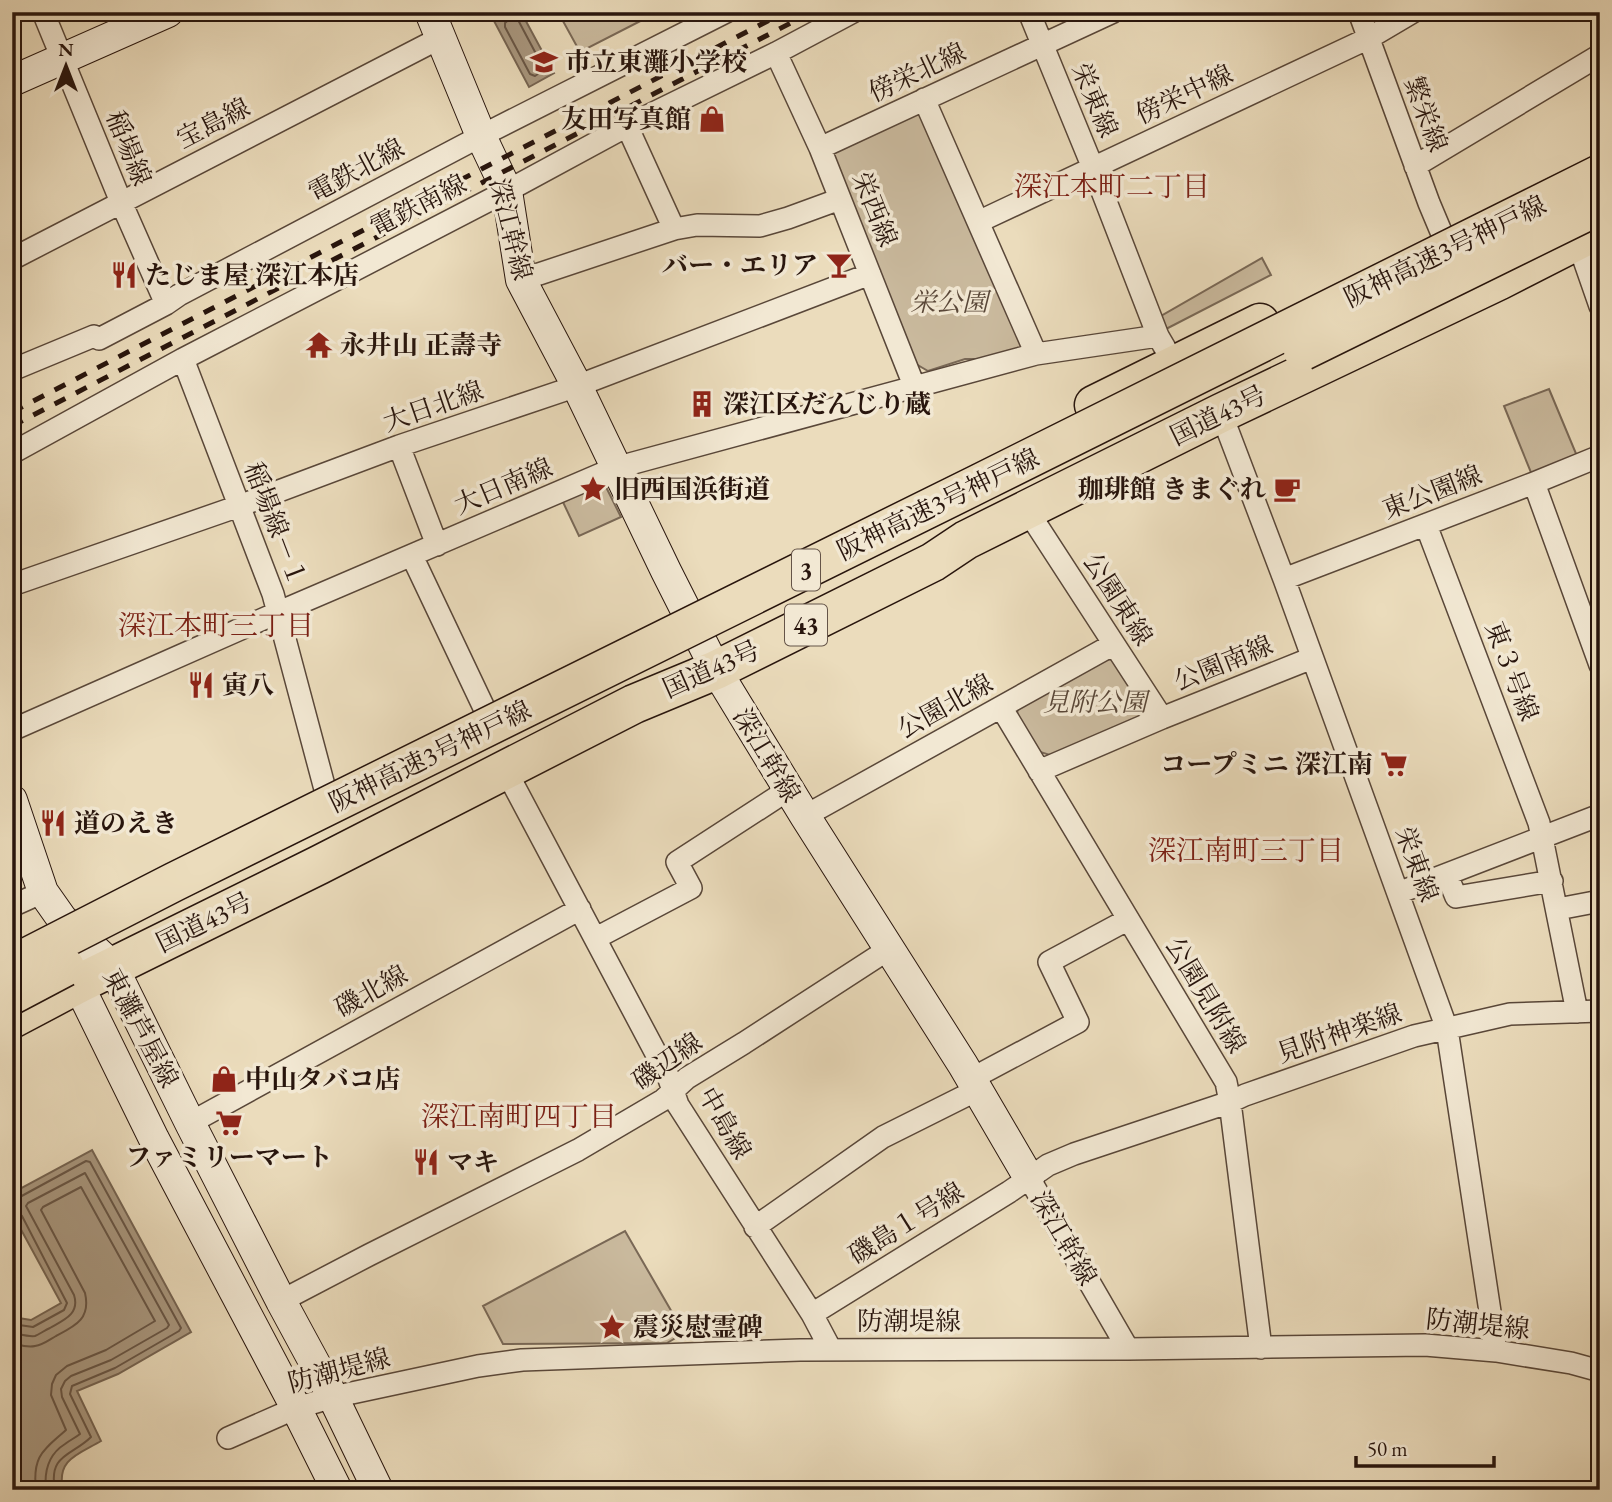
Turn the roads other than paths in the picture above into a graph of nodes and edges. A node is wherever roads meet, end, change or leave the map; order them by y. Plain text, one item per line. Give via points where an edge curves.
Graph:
1 (43, 12) edge
2 (168, 12) edge
3 (726, 12) edge
4 (853, 12) edge
5 (1029, 12) edge
6 (1113, 12) edge
7 (1359, 12) edge
8 (1413, 12) edge
9 (435, 25) edge
10 (1369, 38) junction
11 (1042, 45) junction
12 (776, 53) junction
13 (1600, 55) edge
14 (63, 59) junction
15 (12, 81) edge
16 (924, 99) junction
17 (627, 126) junction
18 (481, 136) junction
19 (820, 148) junction
20 (1600, 158) edge
21 (1415, 166) junction
22 (1093, 168) junction
23 (1600, 174) edge
24 (507, 191) junction
25 (840, 199) junction
26 (121, 202) junction
27 (1600, 205) edge
28 (978, 222) junction
29 (674, 229) junction
30 (1442, 234) junction
31 (1588, 235) edge
32 (12, 259) edge
33 (870, 274) junction
34 (521, 280) junction
35 (166, 304) junction
36 (1600, 306) edge
37 (1166, 350) junction
38 (1036, 354) junction
39 (183, 359) junction
40 (12, 369) edge
41 (577, 386) junction
42 (915, 388) junction
43 (1221, 413) junction
44 (399, 446) junction
45 (12, 453) edge
46 (1600, 456) edge
47 (615, 468) junction
48 (1534, 484) junction
49 (239, 506) junction
50 (1027, 510) junction
51 (1426, 525) junction
52 (437, 544) junction
53 (412, 556) junction
54 (1284, 579) junction
55 (12, 585) edge
56 (685, 609) junction
57 (279, 612) junction
58 (1114, 644) junction
59 (1312, 658) junction
60 (1600, 665) edge
61 (716, 670) junction
62 (1001, 707) junction
63 (486, 712) junction
64 (1162, 718) junction
65 (12, 730) edge
66 (505, 769) junction
67 (1039, 771) junction
68 (788, 790) junction
69 (326, 793) junction
70 (12, 800) edge
71 (1600, 815) edge
72 (804, 816) junction
73 (1542, 838) junction
74 (1447, 875) junction
75 (1552, 881) junction
76 (1398, 893) junction
77 (1600, 901) edge
78 (12, 906) edge
79 (52, 906) junction
80 (580, 909) junction
81 (1558, 909) junction
82 (1127, 920) junction
83 (596, 938) junction
84 (12, 945) edge
85 (889, 949) junction
86 (12, 965) edge
87 (113, 967) junction
88 (78, 984) junction
89 (12, 995) edge
90 (1600, 1011) edge
91 (1577, 1012) junction
92 (12, 1019) edge
93 (1447, 1029) junction
94 (974, 1084) junction
95 (674, 1090) junction
96 (1230, 1102) junction
97 (190, 1123) junction
98 (1029, 1178) junction
99 (755, 1227) junction
100 (281, 1301) junction
101 (812, 1314) junction
102 (1261, 1348) junction
103 (831, 1349) junction
104 (1128, 1349) junction
105 (1496, 1351) junction
106 (1600, 1371) edge
107 (333, 1397) junction
108 (296, 1408) junction
109 (228, 1438) dead end
110 (337, 1490) edge
111 (378, 1490) edge

1 - 14 street, 稲場線
2 - 14 street
3 - 18 street, 電鉄北線
4 - 12 street, 電鉄南線
5 - 11 street, 栄東線
6 - 11 street, 傍栄北線
7 - 10 street, 繁栄線
8 - 10 street, 傍栄中線
9 - 18 street, 深江幹線
9 - 26 street, 宝島線
10 - 21 street, 繁栄線
10 - 22 street, 傍栄中線
11 - 16 street, 傍栄北線
11 - 22 street, 栄東線
12 - 17 street, 電鉄南線
12 - 19 street, 栄西線
13 - 21 street
14 - 15 street
14 - 26 street, 稲場線
16 - 19 street, 傍栄北線
16 - 28 street
17 - 24 street, 電鉄南線
17 - 29 street
18 - 24 street, 深江幹線
18 - 35 street, 電鉄北線
19 - 25 street, 栄西線
20 - 30 highway
21 - 30 street, 繁栄線
22 - 28 street, 傍栄中線
22 - 37 street, 栄東線
23 - 86 highway, 阪神高速3号神戸線 / 3, bridge
24 - 34 street, 深江幹線
24 - 39 street, 電鉄南線
25 - 29 street via 760,226
25 - 33 street, 栄西線
26 - 32 street, 宝島線
26 - 35 street, 稲場線
27 - 89 highway, 阪神高速3号神戸線 / 3, bridge
28 - 38 street
29 - 34 street
30 - 37 highway
31 - 36 street
31 - 43 highway, 国道43号 / 43
33 - 41 street, 大日北線
33 - 42 street, 栄西線
34 - 41 street, 深江幹線
35 - 40 street, 電鉄北線 via 99,339 94,335
37 - 38 street, 大日南線
37 - 56 highway via 1007,450
38 - 42 street, 大日南線
39 - 45 street, 電鉄南線
39 - 49 street, 稲場線－１
41 - 44 street, 大日北線
41 - 47 street, 深江幹線
42 - 47 street, 大日南線
43 - 50 highway, 国道43号 / 43
43 - 54 street, 栄東線
44 - 49 street, 大日北線
44 - 52 street
46 - 48 street, 東公園線
47 - 52 street, 大日南線
47 - 56 street, 深江幹線
48 - 51 street, 東公園線
48 - 60 street
49 - 55 street, 大日北線
49 - 57 street, 稲場線－１
50 - 58 street, 公園東線
50 - 61 highway, 国道43号 / 43
51 - 54 street, 東公園線
51 - 73 street, 東３号線
52 - 53 street, 大日南線
53 - 57 street, 大日南線
53 - 63 street
54 - 59 street, 栄東線
56 - 61 street, 深江幹線
56 - 63 highway
57 - 65 street, 大日南線
57 - 69 street, 稲場線－１
58 - 62 street, 公園北線
58 - 64 street, 公園東線
59 - 64 street, 公園南線
59 - 76 street, 栄東線
61 - 66 highway, 国道43号 / 43 via 634,704
61 - 68 street, 深江幹線
62 - 67 street, 公園見附線
62 - 72 street, 公園北線
63 - 69 highway
64 - 67 street, 公園南線
66 - 80 street, 中島線
66 - 87 highway, 国道43号 / 43
67 - 82 street, 公園見附線
68 - 72 street, 深江幹線
68 - 83 street via 677,862 691,888
69 - 79 highway
70 - 79 street
71 - 73 street
72 - 85 street, 深江幹線
73 - 74 street
73 - 75 street, 東３号線
74 - 75 street via 1456,897
74 - 76 street
75 - 81 street, 東３号線
76 - 93 street, 栄東線
77 - 81 street
78 - 79 street
79 - 84 highway
79 - 87 street, 東灘芦屋線
79 - 88 street, 東灘芦屋線
80 - 83 street, 中島線
80 - 97 street, 磯北線
81 - 91 street, 東３号線
82 - 94 street via 1049,962 1078,1022
82 - 96 street, 公園見附線 via 1226,1082
83 - 95 street, 中島線
85 - 94 street, 深江幹線
85 - 95 street, 磯辺線
87 - 88 highway, 国道43号 / 43
87 - 97 street, 東灘芦屋線
88 - 92 highway, 国道43号 / 43
88 - 108 street, 東灘芦屋線
90 - 91 street, 見附神楽線
91 - 93 street, 見附神楽線 via 1510,1014
93 - 96 street, 見附神楽線 via 1414,1036
93 - 105 street, 栄東線
94 - 98 street, 深江幹線
94 - 99 street via 883,1137
95 - 99 street, 中島線 via 678,1105
95 - 100 street, 磯辺線 via 578,1150
96 - 98 street, 見附神楽線 via 1074,1154
96 - 102 street, 公園見附線
97 - 100 street, 東灘芦屋線
98 - 101 street, 磯島１号線
98 - 104 street, 深江幹線
99 - 101 street, 中島線
100 - 107 street, 東灘芦屋線
101 - 103 street, 中島線
102 - 104 street, 防潮堤線
102 - 105 street, 防潮堤線 via 1425,1345
103 - 104 street, 防潮堤線
103 - 107 street, 防潮堤線 via 522,1360
105 - 106 street, 防潮堤線
107 - 108 street, 防潮堤線
107 - 111 street, 東灘芦屋線
108 - 109 street, 防潮堤線
108 - 110 street, 東灘芦屋線

